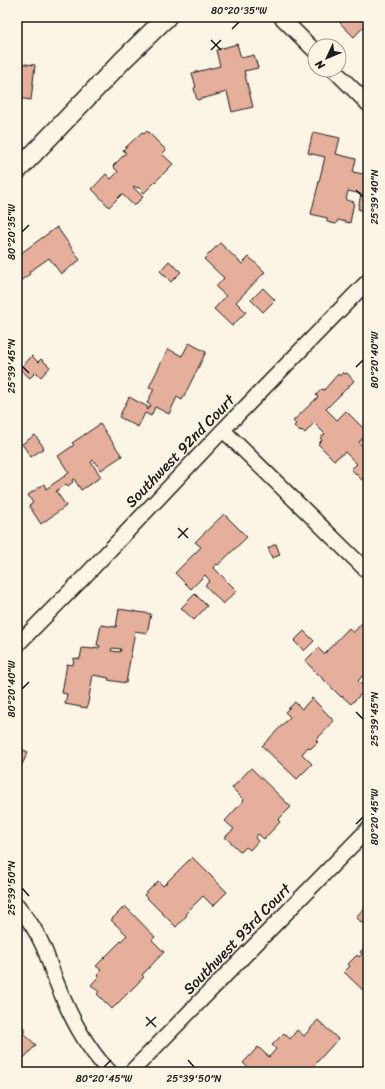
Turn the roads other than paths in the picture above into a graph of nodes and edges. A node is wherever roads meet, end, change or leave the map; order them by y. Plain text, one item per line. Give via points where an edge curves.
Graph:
1 (167, 17) edge
2 (281, 17) edge
3 (307, 43) edge
4 (342, 78) edge
5 (368, 104) edge
6 (17, 170) edge
7 (368, 282) edge
8 (223, 430) junction
9 (368, 572) edge
10 (17, 645) edge
11 (368, 829) edge
12 (17, 905) edge
13 (110, 1072) edge
14 (131, 1072) edge

1 - 6 street
2 - 3 street
4 - 5 street
7 - 8 street, Southwest 92nd Court
8 - 9 street
8 - 10 street, Southwest 92nd Court
11 - 14 street, Southwest 93rd Court
12 - 13 street via 44,946 60,991 81,1035

